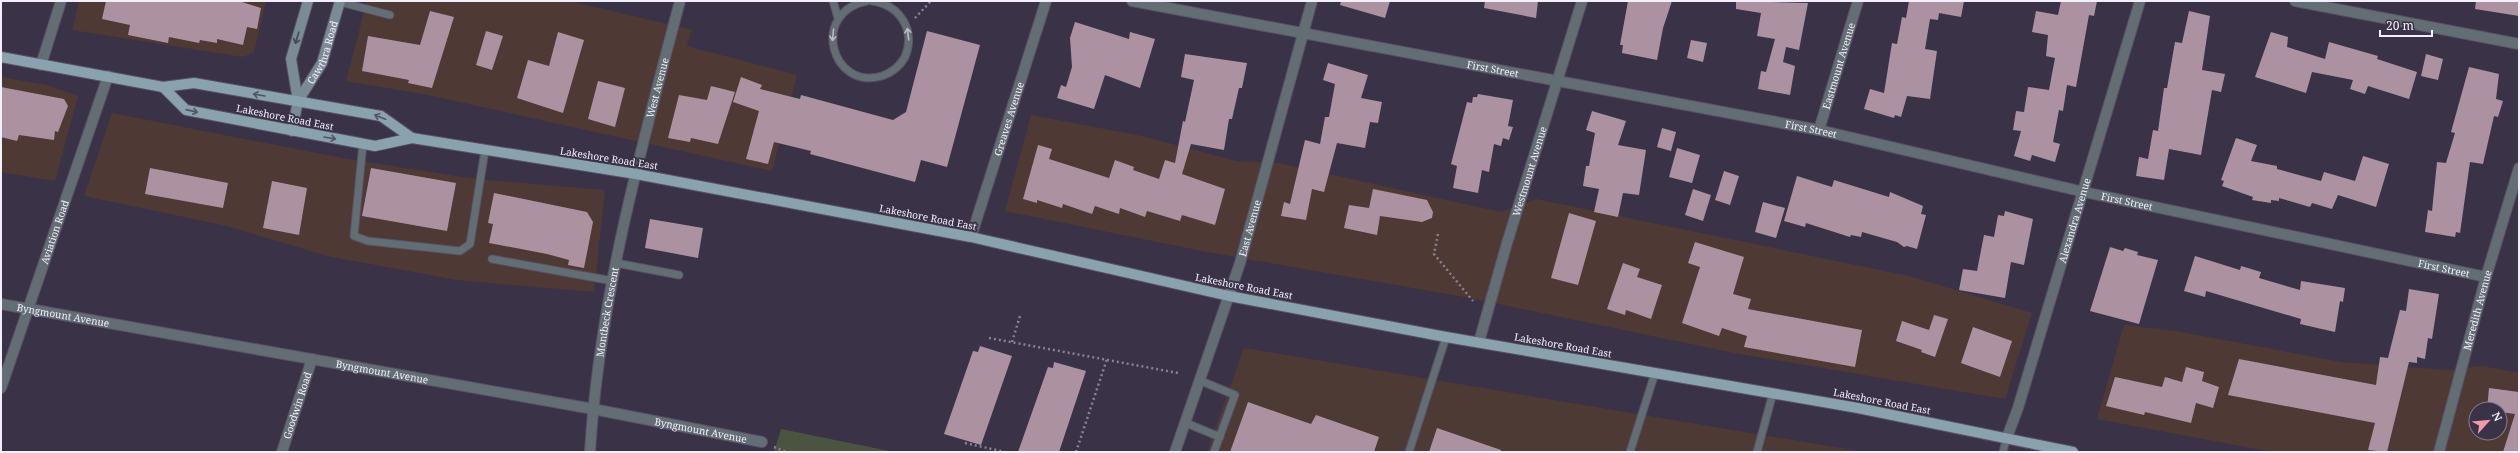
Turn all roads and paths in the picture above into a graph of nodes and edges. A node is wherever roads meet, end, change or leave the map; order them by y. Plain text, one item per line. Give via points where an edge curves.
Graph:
1 (61, 1) edge
2 (308, 1) edge
3 (680, 1) edge
4 (833, 1) edge
5 (867, 1) edge
6 (872, 1) edge
7 (930, 1) edge
8 (1046, 1) edge
9 (1132, 1) edge
10 (1312, 1) edge
11 (1582, 1) edge
12 (1858, 1) edge
13 (2140, 1) edge
14 (2295, 1) edge
15 (340, 2) edge
16 (882, 2) edge
17 (390, 15) dead end
18 (838, 18) junction
19 (907, 27) junction
20 (1302, 34) junction
21 (2519, 44) edge
22 (1, 57) edge
23 (41, 64) junction
24 (108, 76) junction
25 (1558, 80) junction
26 (163, 87) junction
27 (298, 101) junction
28 (1819, 130) junction
29 (292, 131) junction
30 (412, 138) junction
31 (363, 143) junction
32 (485, 150) junction
33 (2519, 168) edge
34 (636, 174) junction
35 (2084, 192) junction
36 (1438, 234) dead end
37 (971, 237) junction
38 (492, 259) dead end
39 (616, 262) junction
40 (679, 275) dead end
41 (2486, 277) junction
42 (613, 281) junction
43 (1228, 296) junction
44 (1473, 301) dead end
45 (1, 304) edge
46 (29, 309) junction
47 (1020, 316) dead end
48 (1446, 337) junction
49 (989, 338) dead end
50 (1012, 342) junction
51 (1479, 342) junction
52 (312, 359) junction
53 (1107, 359) junction
54 (1178, 373) dead end
55 (1654, 373) junction
56 (1200, 381) junction
57 (1, 388) edge
58 (1773, 393) junction
59 (593, 409) junction
60 (1186, 423) junction
61 (1220, 437) junction
62 (2006, 440) junction
63 (762, 442) dead end
64 (965, 443) dead end
65 (282, 452) edge
66 (590, 452) edge
67 (1005, 452) edge
68 (1076, 452) edge
69 (1175, 452) edge
70 (1214, 452) edge
71 (1409, 452) edge
72 (1630, 452) edge
73 (1757, 452) edge
74 (2003, 452) edge
75 (2073, 452) edge
76 (2439, 452) edge

1 - 23 street
2 -> 27 main road, Cawthra Road via 291,59
3 - 34 street, West Avenue
4 - 18 lane
5 - 18 lane via 846,9
6 - 16 lane
7 - 19 path
8 - 37 street, Greaves Avenue
9 - 20 street, First Street
10 - 20 street, East Avenue
11 - 25 street, Westmount Avenue
12 - 28 street, Eastmount Avenue
13 - 35 street, Alexandra Avenue
14 - 21 street
15 - 17 lane
15 - 27 main road, Cawthra Road via 322,63
16 - 19 lane via 892,7
18 -> 19 lane via 834,28 834,50 846,69 866,78 888,74 897,68 908,49
20 - 25 street, First Street
20 - 43 street, East Avenue via 1240,263
22 - 23 main road, Lakeshore Road East
23 - 24 main road, Lakeshore Road East
24 - 26 main road, Lakeshore Road East
24 - 46 street, Aviation Road
25 - 28 street, First Street
25 - 51 street, Westmount Avenue
27 -> 26 main road, Lakeshore Road East via 194,83
26 -> 29 main road, Lakeshore Road East via 186,110
27 - 29 main road, Cawthra Road
30 -> 27 main road, Lakeshore Road East via 381,116
28 - 35 street, First Street
29 -> 31 main road, Lakeshore Road East
30 - 31 main road, Lakeshore Road East via 375,146
30 - 32 main road, Lakeshore Road East
31 - 32 lane via 354,236 368,241 460,250 470,244
32 - 34 main road, Lakeshore Road East
33 - 41 street, Meredith Avenue
34 - 37 main road, Lakeshore Road East
34 - 39 street, Montbeck Crescent
35 - 41 street, First Street
35 - 62 street, Alexandra Avenue
36 - 44 path via 1434,254
37 - 43 main road, Lakeshore Road East
38 - 42 lane
39 - 40 lane
39 - 42 street, Montbeck Crescent
41 - 76 street, Meredith Avenue
42 - 59 street, Montbeck Crescent
43 - 48 main road, Lakeshore Road East
43 - 56 street, East Avenue
45 - 46 street, Byngmount Avenue
46 - 52 street, Byngmount Avenue
46 - 57 street, Aviation Road
47 - 50 path
48 - 51 main road, Lakeshore Road East
48 - 71 lane
49 - 50 path
50 - 53 path
51 - 55 main road, Lakeshore Road East
52 - 59 street, Byngmount Avenue
52 - 65 street, Goodwin Road
53 - 54 path
53 - 68 path
55 - 58 main road, Lakeshore Road East
55 - 72 lane
56 - 60 street, East Avenue
56 - 61 lane via 1235,395
58 - 62 main road, Lakeshore Road East via 1858,408
58 - 73 lane
59 - 63 street, Byngmount Avenue
59 - 66 street, Montbeck Crescent
60 - 61 lane
60 - 69 street, East Avenue
61 - 70 lane
62 - 74 lane
62 - 75 main road, Lakeshore Road East
64 - 67 path

